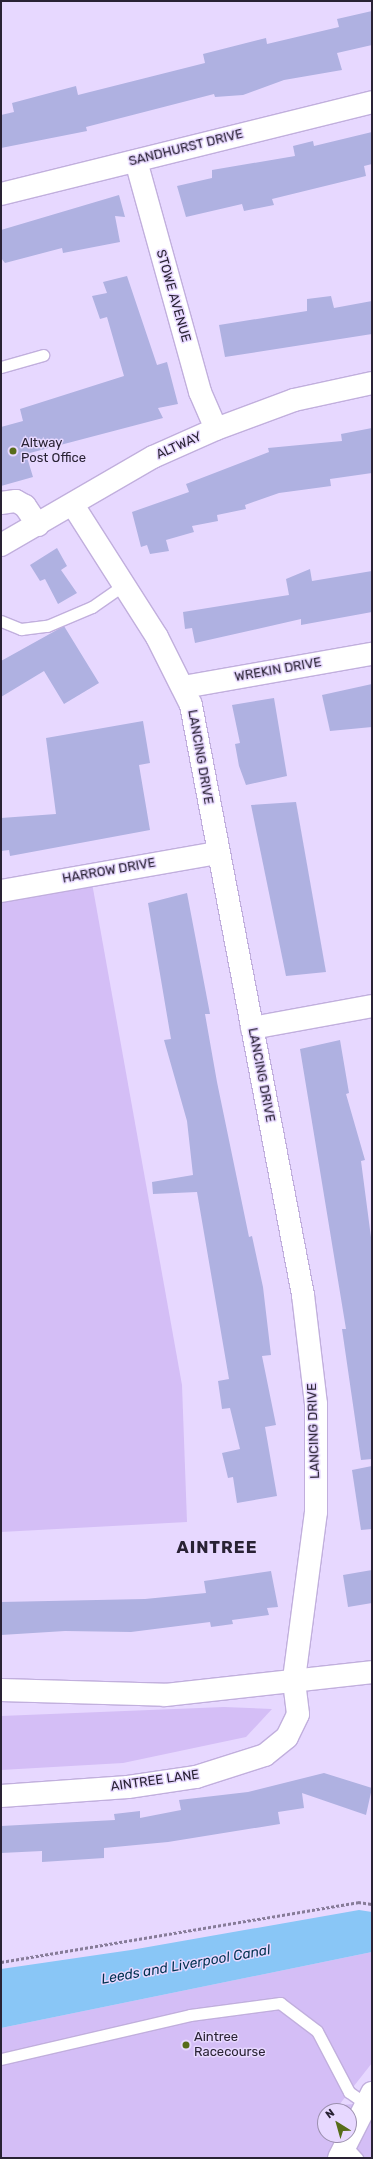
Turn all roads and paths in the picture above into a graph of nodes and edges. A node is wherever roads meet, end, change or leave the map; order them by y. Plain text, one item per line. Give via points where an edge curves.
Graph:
1 (372, 102) edge
2 (136, 161) junction
3 (1, 194) edge
4 (43, 355) dead end
5 (1, 367) edge
6 (372, 383) edge
7 (216, 429) junction
8 (1, 503) edge
9 (73, 505) junction
10 (38, 525) junction
11 (1, 545) edge
12 (124, 585) junction
13 (1, 621) edge
14 (372, 654) edge
15 (184, 687) junction
16 (217, 853) junction
17 (1, 891) edge
18 (372, 1006) edge
19 (252, 1028) junction
20 (372, 1672) edge
21 (294, 1679) junction
22 (1, 1690) edge
23 (1, 1796) edge
24 (372, 1904) edge
25 (1, 1962) edge
26 (1, 2058) edge
27 (368, 2098) edge
28 (347, 2154) edge

1 - 2 street, SANDHURST DRIVE
2 - 3 street, SANDHURST DRIVE
2 - 7 street, STOWE AVENUE via 200,392
4 - 5 lane
6 - 7 street, ALTWAY via 294,400
7 - 9 street, ALTWAY via 153,457
8 - 10 street via 16,501 25,506
9 - 10 street, ALTWAY
9 - 12 street, LANCING DRIVE
10 - 11 street, ALTWAY
12 - 13 lane via 92,607 47,626 21,629
12 - 15 street, LANCING DRIVE
14 - 15 street, WREKIN DRIVE
15 - 16 street, LANCING DRIVE via 191,705
16 - 17 street, HARROW DRIVE
16 - 19 street, LANCING DRIVE
18 - 19 street
19 - 21 street, LANCING DRIVE via 303,1295 316,1404 316,1512
20 - 21 street
21 - 22 street via 165,1695
21 - 23 street, AINTREE LANE via 298,1714 287,1737 265,1755 196,1777 128,1786
24 - 25 path via 358,1902
26 - 27 lane via 190,2015 280,2003 317,2031 349,2092
27 - 28 street

